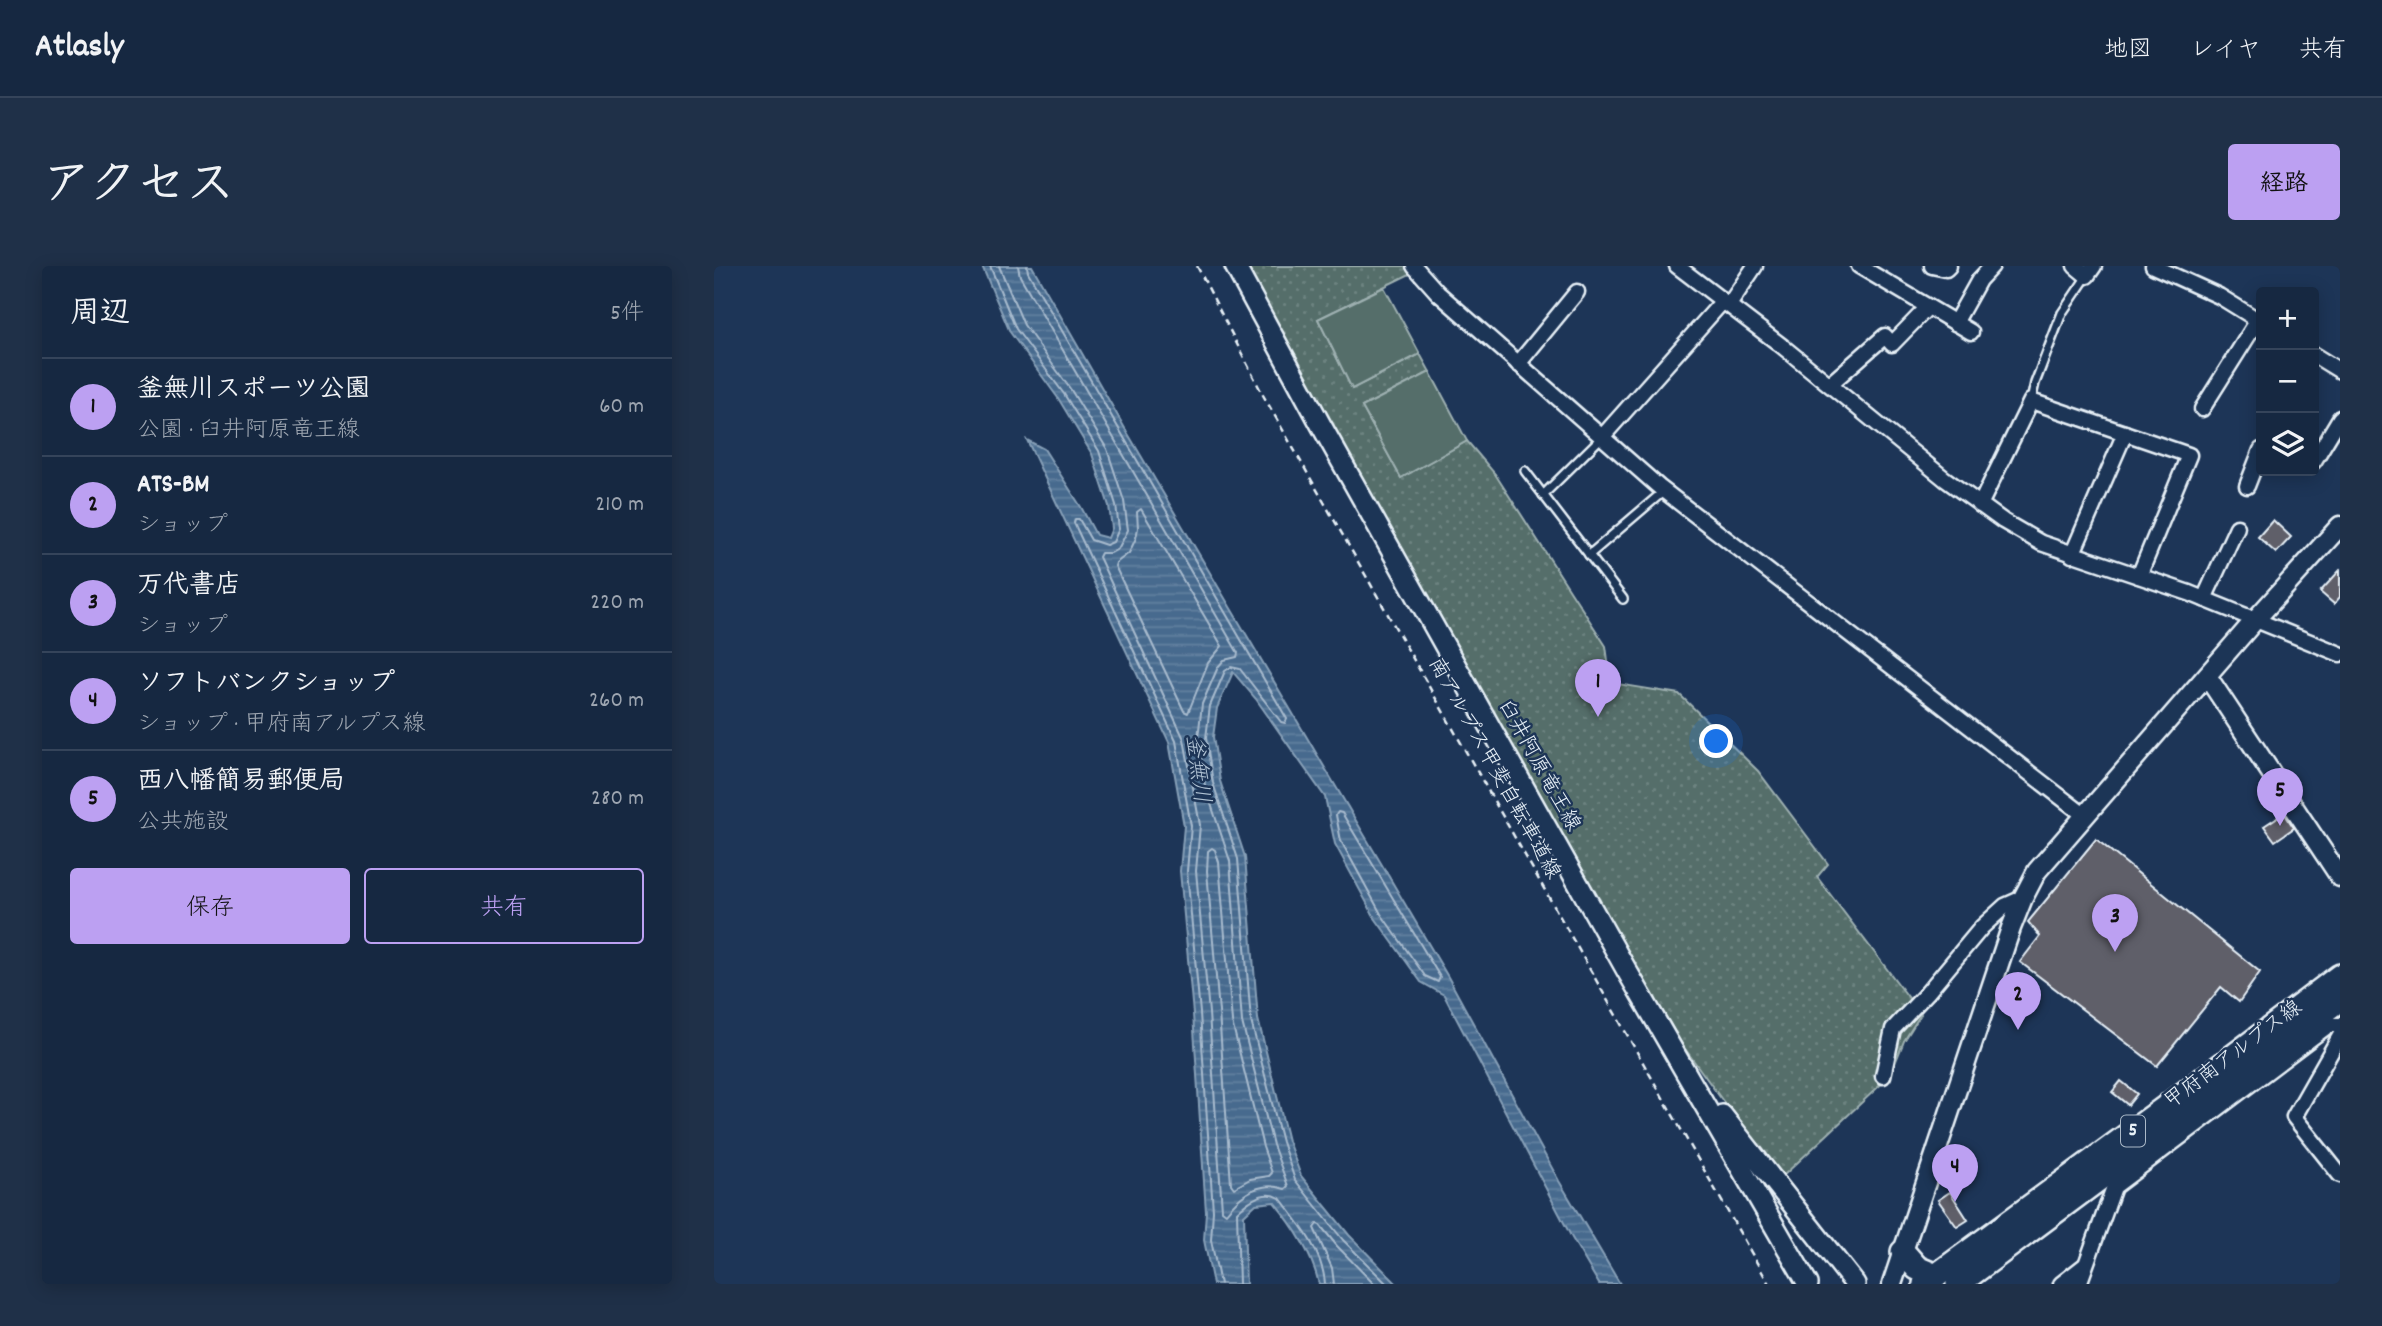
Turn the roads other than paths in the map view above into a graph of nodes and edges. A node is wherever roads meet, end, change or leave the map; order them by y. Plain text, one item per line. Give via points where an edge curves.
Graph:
1 (1236, 266) edge
2 (1414, 266) edge
3 (1677, 266) edge
4 (1755, 266) edge
5 (1859, 266) edge
6 (1932, 266) edge
7 (1949, 266) edge
8 (1992, 266) edge
9 (2152, 266) edge
10 (2085, 269) edge
11 (1577, 292) dead end
12 (1726, 303) junction
13 (1928, 307) junction
14 (2256, 319) edge
15 (1955, 323) junction
16 (2256, 327) edge
17 (1971, 332) dead end
18 (2319, 359) edge
19 (1518, 363) junction
20 (2340, 371) edge
21 (1830, 384) junction
22 (2031, 401) junction
23 (2202, 409) dead end
24 (2340, 418) edge
25 (2125, 433) junction
26 (1602, 437) junction
27 (2319, 453) edge
28 (2256, 462) edge
29 (1525, 471) dead end
30 (2246, 486) dead end
31 (1664, 491) junction
32 (1543, 495) junction
33 (1980, 505) junction
34 (2340, 526) edge
35 (2237, 527) dead end
36 (1589, 555) junction
37 (2072, 555) junction
38 (2139, 576) junction
39 (1623, 599) dead end
40 (2204, 600) junction
41 (2255, 620) junction
42 (2340, 654) edge
43 (2207, 676) junction
44 (2084, 815) junction
45 (2340, 877) edge
46 (2023, 898) junction
47 (2340, 976) edge
48 (2340, 999) edge
49 (2340, 1025) edge
50 (2340, 1036) edge
51 (1883, 1076) dead end
52 (1691, 1080) junction
53 (2340, 1175) edge
54 (1903, 1252) junction
55 (2085, 1266) junction
56 (1930, 1280) edge
57 (1808, 1284) edge
58 (1855, 1284) edge
59 (1892, 1284) edge
60 (1958, 1284) edge
61 (2060, 1284) edge
62 (2078, 1284) edge

1 - 52 main road, 臼井阿原竜王線
2 - 19 street
3 - 12 street
4 - 12 street
5 - 13 street
6 - 7 street
8 - 15 street via 1979,279
9 - 14 street
10 - 22 lane via 2062,313
11 - 19 street
12 - 21 street
12 - 26 street
13 - 15 street
13 - 21 street via 1892,344 1885,336
15 - 17 street
16 - 23 street
18 - 20 street
19 - 26 street
21 - 33 street
22 - 25 street
22 - 33 street
24 - 27 street
25 - 37 street
25 - 38 street via 2189,454
26 - 31 street
26 - 32 lane
28 - 30 street
29 - 32 lane
31 - 36 lane
31 - 44 street
32 - 36 lane
33 - 37 street via 2041,543
34 - 41 street
35 - 40 street
36 - 39 lane
37 - 38 street
38 - 40 street
40 - 41 street
41 - 42 street
41 - 43 street
43 - 44 street
43 - 45 street
44 - 46 street via 2037,871
46 - 51 street via 2005,906 1982,927 1893,1029
46 - 54 street
47 - 56 main road, 甲府南アルプス線 / 5
48 - 60 main road, 甲府南アルプス線 / 5
49 - 55 street via 2329,1025 2114,1187
50 - 53 street via 2294,1117
52 - 57 main road, 臼井阿原竜王線
52 - 58 main road
54 - 56 main road
54 - 59 street
55 - 61 street
55 - 62 street

